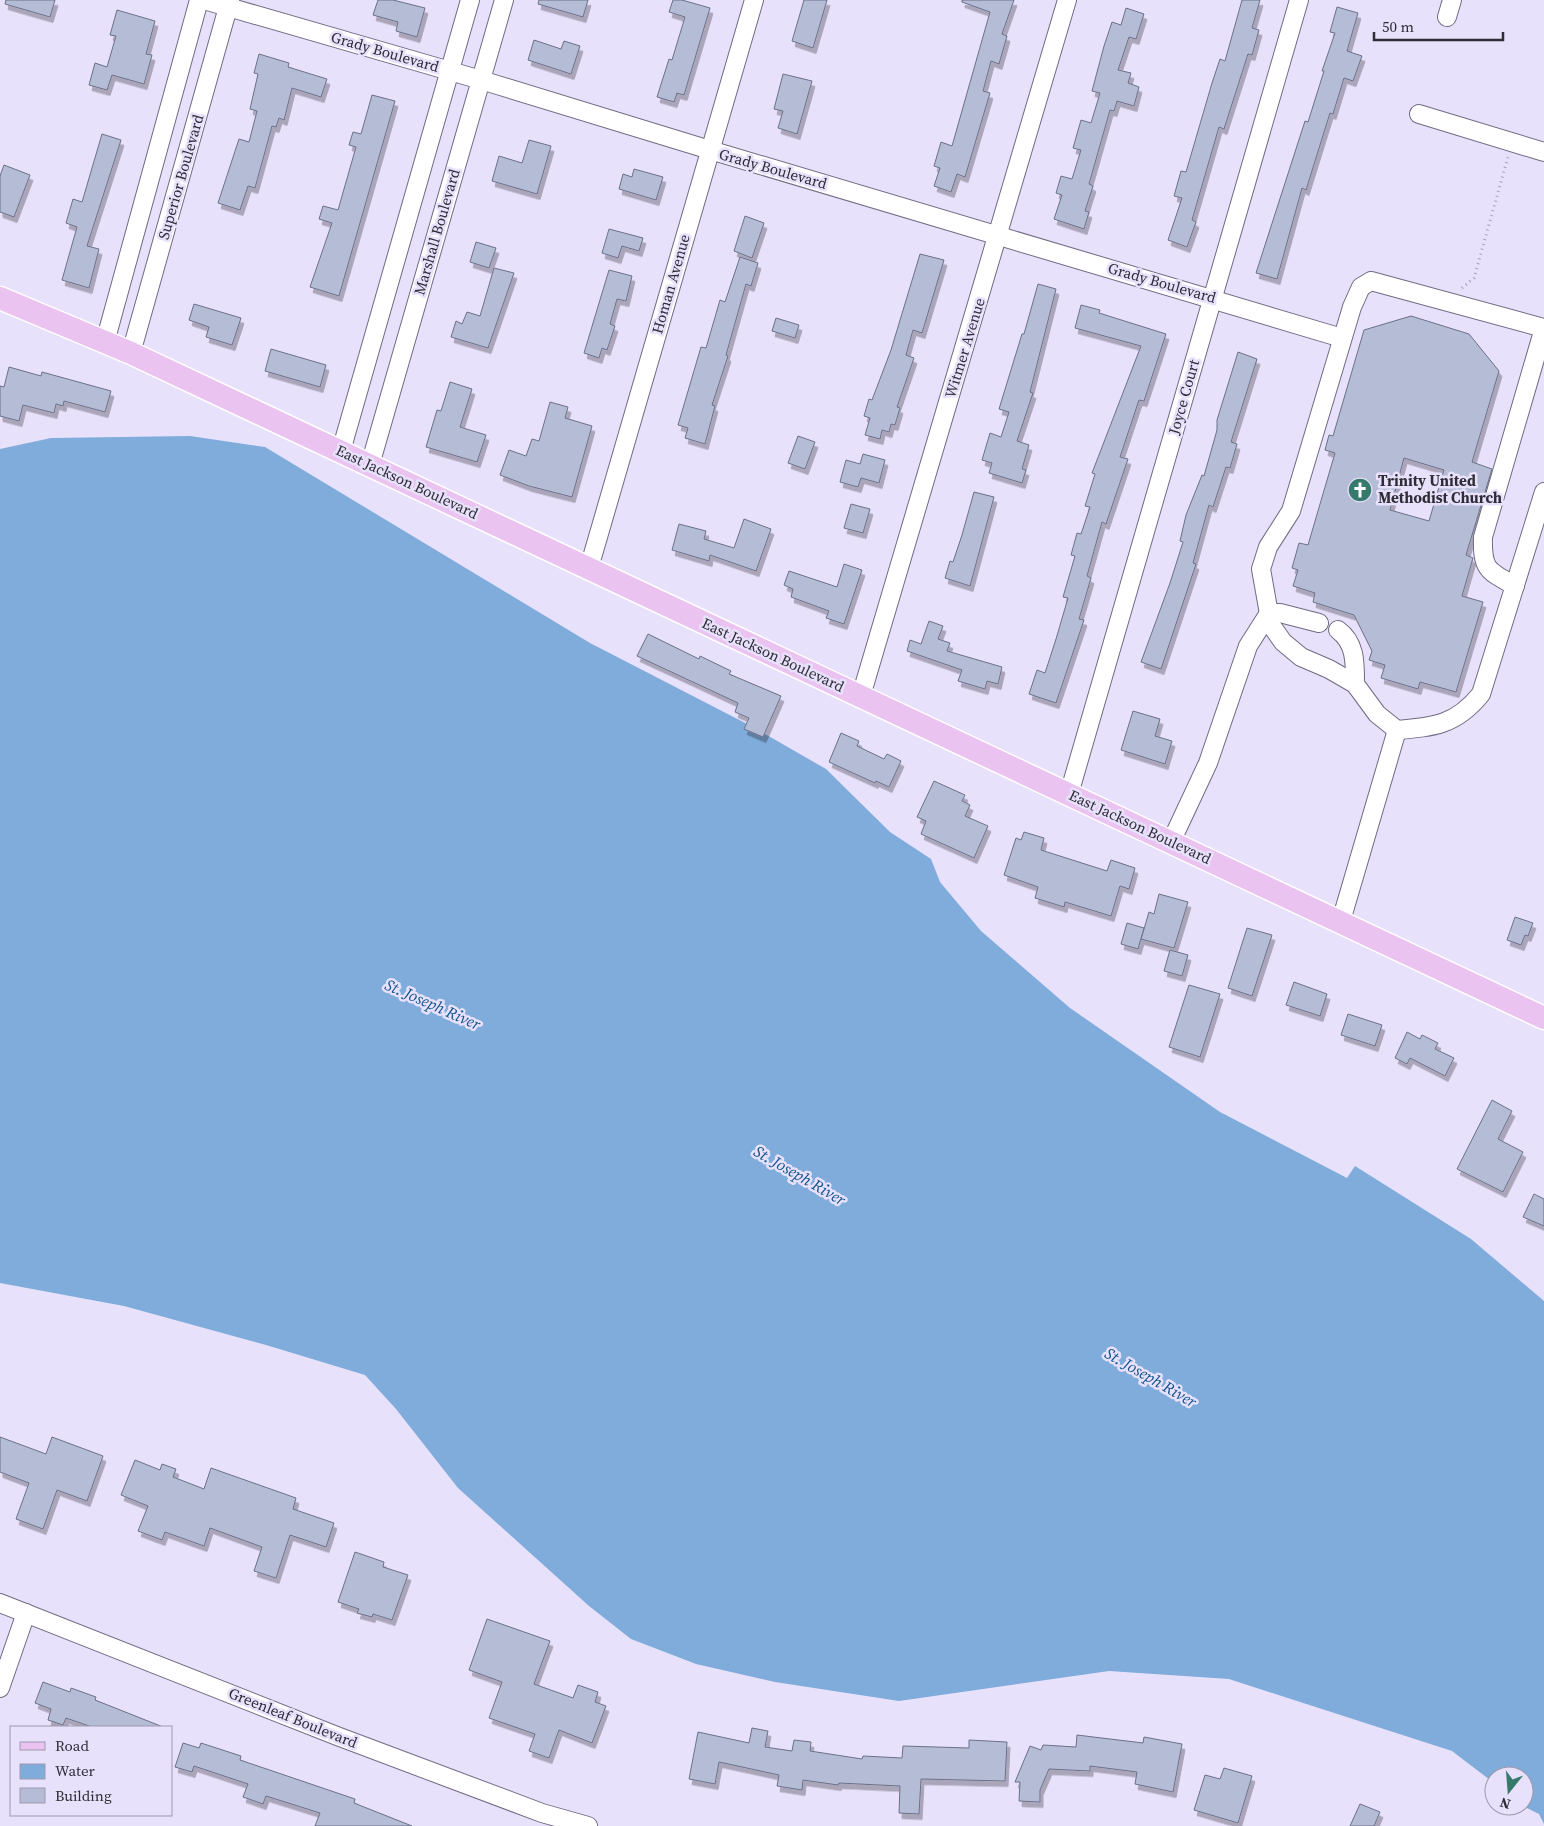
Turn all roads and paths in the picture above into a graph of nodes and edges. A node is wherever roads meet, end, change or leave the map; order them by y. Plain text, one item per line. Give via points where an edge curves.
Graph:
1 (200, 0) edge
2 (204, 0) edge
3 (470, 0) edge
4 (504, 0) edge
5 (754, 0) edge
6 (1067, 0) edge
7 (1299, 0) edge
8 (1452, 0) edge
9 (229, 3) edge
10 (1447, 17) dead end
11 (449, 71) junction
12 (481, 80) junction
13 (1419, 114) dead end
14 (1512, 142) junction
15 (710, 150) junction
16 (1544, 152) edge
17 (998, 235) junction
18 (0, 298) edge
19 (1213, 298) junction
20 (1449, 301) junction
21 (1544, 328) edge
22 (1342, 338) junction
23 (105, 342) junction
24 (132, 353) junction
25 (341, 451) junction
26 (370, 465) junction
27 (1544, 492) edge
28 (589, 568) junction
29 (1515, 586) junction
30 (1269, 613) junction
31 (1319, 623) dead end
32 (1338, 630) dead end
33 (1355, 684) junction
34 (861, 696) junction
35 (1396, 730) junction
36 (1069, 794) junction
37 (1171, 842) junction
38 (1341, 922) junction
39 (1544, 1018) edge
40 (0, 1603) edge
41 (26, 1613) junction
42 (0, 1688) edge
43 (540, 1820) edge
44 (588, 1826) edge

1 - 23 street, Superior Boulevard
2 - 9 street, Grady Boulevard
3 - 11 street
4 - 12 street, Marshall Boulevard
5 - 15 street, Homan Avenue
6 - 17 street, Witmer Avenue
7 - 19 street, Joyce Court
8 - 10 street
9 - 11 street, Grady Boulevard
9 - 24 street, Superior Boulevard
11 - 12 street, Grady Boulevard
11 - 25 street
12 - 15 street, Grady Boulevard
12 - 26 street, Marshall Boulevard
13 - 14 street
14 - 16 street
14 - 20 path via 1474,278
15 - 17 street, Grady Boulevard
15 - 28 street, Homan Avenue
17 - 19 street, Grady Boulevard
17 - 34 street, Witmer Avenue
18 - 23 main road, East Jackson Boulevard
19 - 22 street, Grady Boulevard
19 - 36 street, Joyce Court
20 - 21 street
20 - 22 street via 1372,281 1361,287
21 - 29 street via 1483,537 1482,559 1492,574
22 - 30 street via 1291,511 1268,547 1261,569
23 - 24 main road, East Jackson Boulevard
24 - 25 main road, East Jackson Boulevard
25 - 26 main road, East Jackson Boulevard
26 - 28 main road, East Jackson Boulevard
27 - 29 street
28 - 34 main road, East Jackson Boulevard
29 - 35 street via 1481,694 1468,710 1434,726
30 - 31 street
30 - 33 street via 1271,625 1301,657
30 - 37 street via 1248,646 1208,763
32 - 33 street via 1351,644
33 - 35 street via 1377,714
34 - 36 main road, East Jackson Boulevard
35 - 38 street
36 - 37 main road, East Jackson Boulevard
37 - 38 main road, East Jackson Boulevard
38 - 39 main road, East Jackson Boulevard
40 - 41 street, Greenleaf Boulevard
41 - 42 street
41 - 43 street, Greenleaf Boulevard via 284,1713
43 - 44 street, Greenleaf Boulevard

